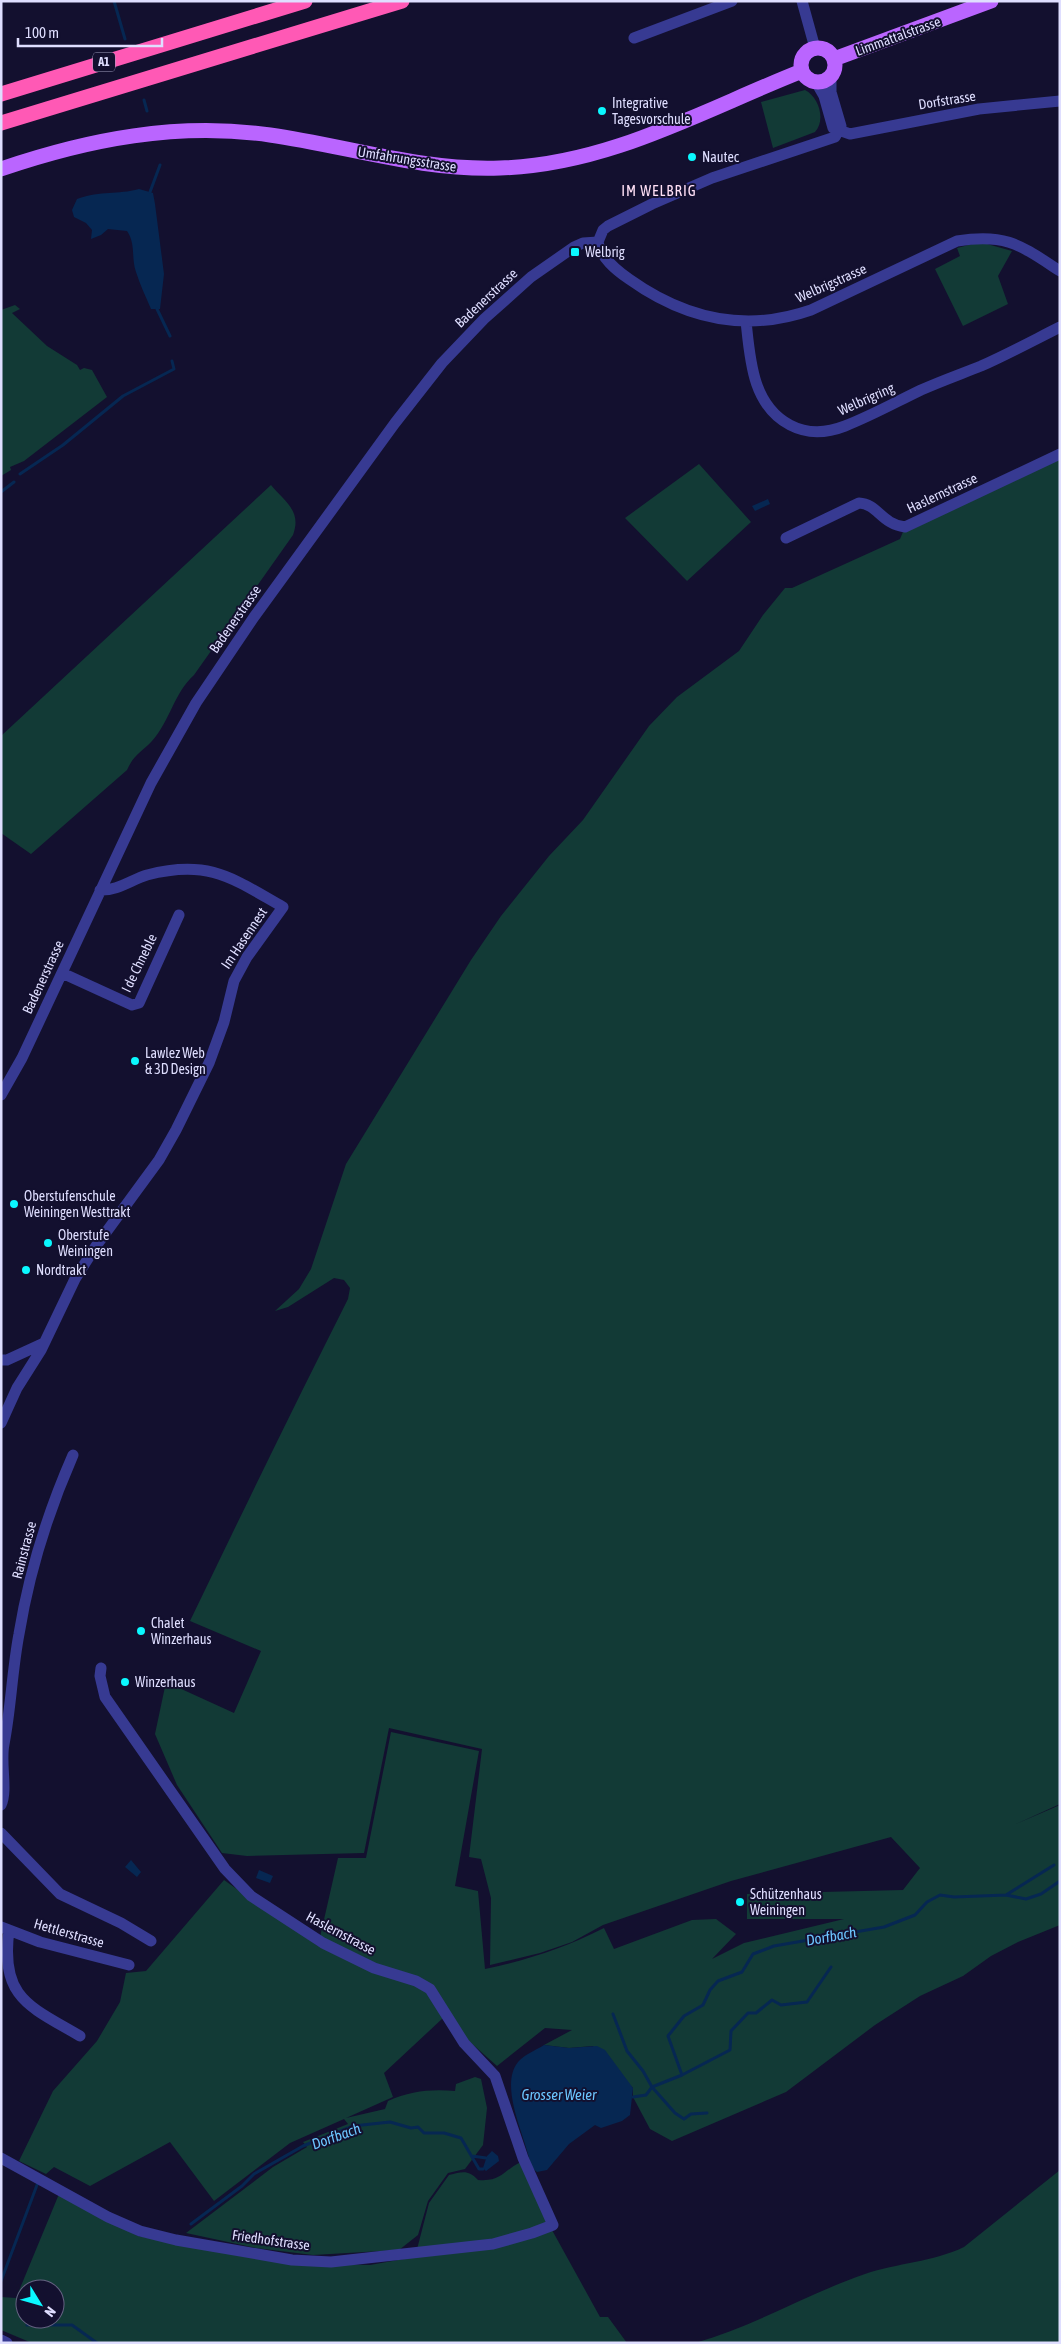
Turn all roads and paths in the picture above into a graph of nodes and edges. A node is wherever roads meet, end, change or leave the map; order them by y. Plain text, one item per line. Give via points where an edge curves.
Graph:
1 (305, 1) edge
2 (402, 1) edge
3 (732, 1) edge
4 (802, 1) edge
5 (990, 1) edge
6 (634, 38) dead end
7 (815, 48) junction
8 (834, 59) junction
9 (802, 71) junction
10 (831, 76) junction
11 (816, 82) junction
12 (1, 94) edge
13 (1060, 101) edge
14 (1, 123) edge
15 (840, 131) junction
16 (1, 169) edge
17 (598, 242) junction
18 (1060, 271) edge
19 (746, 321) junction
20 (1060, 327) edge
21 (1060, 454) edge
22 (786, 538) dead end
23 (100, 890) junction
24 (178, 915) dead end
25 (62, 973) junction
26 (1, 1096) edge
27 (44, 1343) junction
28 (1, 1360) edge
29 (1, 1423) edge
30 (73, 1455) dead end
31 (101, 1668) dead end
32 (1, 1805) edge
33 (1, 1833) edge
34 (5, 1929) edge
35 (151, 1941) dead end
36 (129, 1965) dead end
37 (80, 2036) dead end
38 (1, 2158) edge
39 (553, 2225) joint
40 (1, 2340) edge
41 (6, 2343) edge

1 - 12 highway, A1
2 - 14 highway, A1
3 - 6 street
4 - 7 street
5 - 8 main road, Limmattalstrasse
7 - 8 main road via 826,50
7 - 9 main road via 803,57
8 - 10 main road via 835,68
9 - 11 main road
9 - 16 main road, Umfahrungsstrasse via 642,138 587,156 544,164 487,168 444,166 271,135 200,130 106,140
10 - 11 main road
10 - 15 street via 831,92
11 - 15 street via 824,96 833,128
13 - 15 street, Dorfstrasse via 979,109 850,134
15 - 17 street via 835,138 712,178 652,204 608,226
17 - 19 street, Welbrigstrasse via 599,249 610,262 658,298 707,316
17 - 23 street, Badenerstrasse via 574,247 531,277 463,340 412,400 254,617 196,703 151,783
18 - 19 street, Welbrigstrasse via 1001,239 957,240 811,310 793,316
19 - 20 street, Welbrigring via 756,381 767,408 782,421 802,431 844,426 981,366
21 - 22 street, Haslernstrasse via 905,527 891,524 873,508 859,503
23 - 25 street, Badenerstrasse
23 - 27 street, Im Hasennest via 110,890 146,875 199,869 221,873 283,907 234,981 210,1063 172,1138 75,1279
24 - 25 street, I de Chneble via 139,1003 132,1005
25 - 26 street, Badenerstrasse
27 - 28 street
27 - 29 street
30 - 32 street, Rainstrasse via 48,1518 23,1611 2,1755 4,1795
31 - 39 street, Haslernstrasse via 105,1697 225,1869 242,1888 338,1952 423,1984 435,1994 464,2043 495,2076 523,2158
33 - 35 street via 60,1894 120,1922
34 - 36 street, Hettlerstrasse
34 - 37 street via 6,1966 14,1990 33,2008
38 - 39 street, Friedhofstrasse via 100,2213 140,2231 193,2244 292,2260 332,2262 493,2244
40 - 41 street

